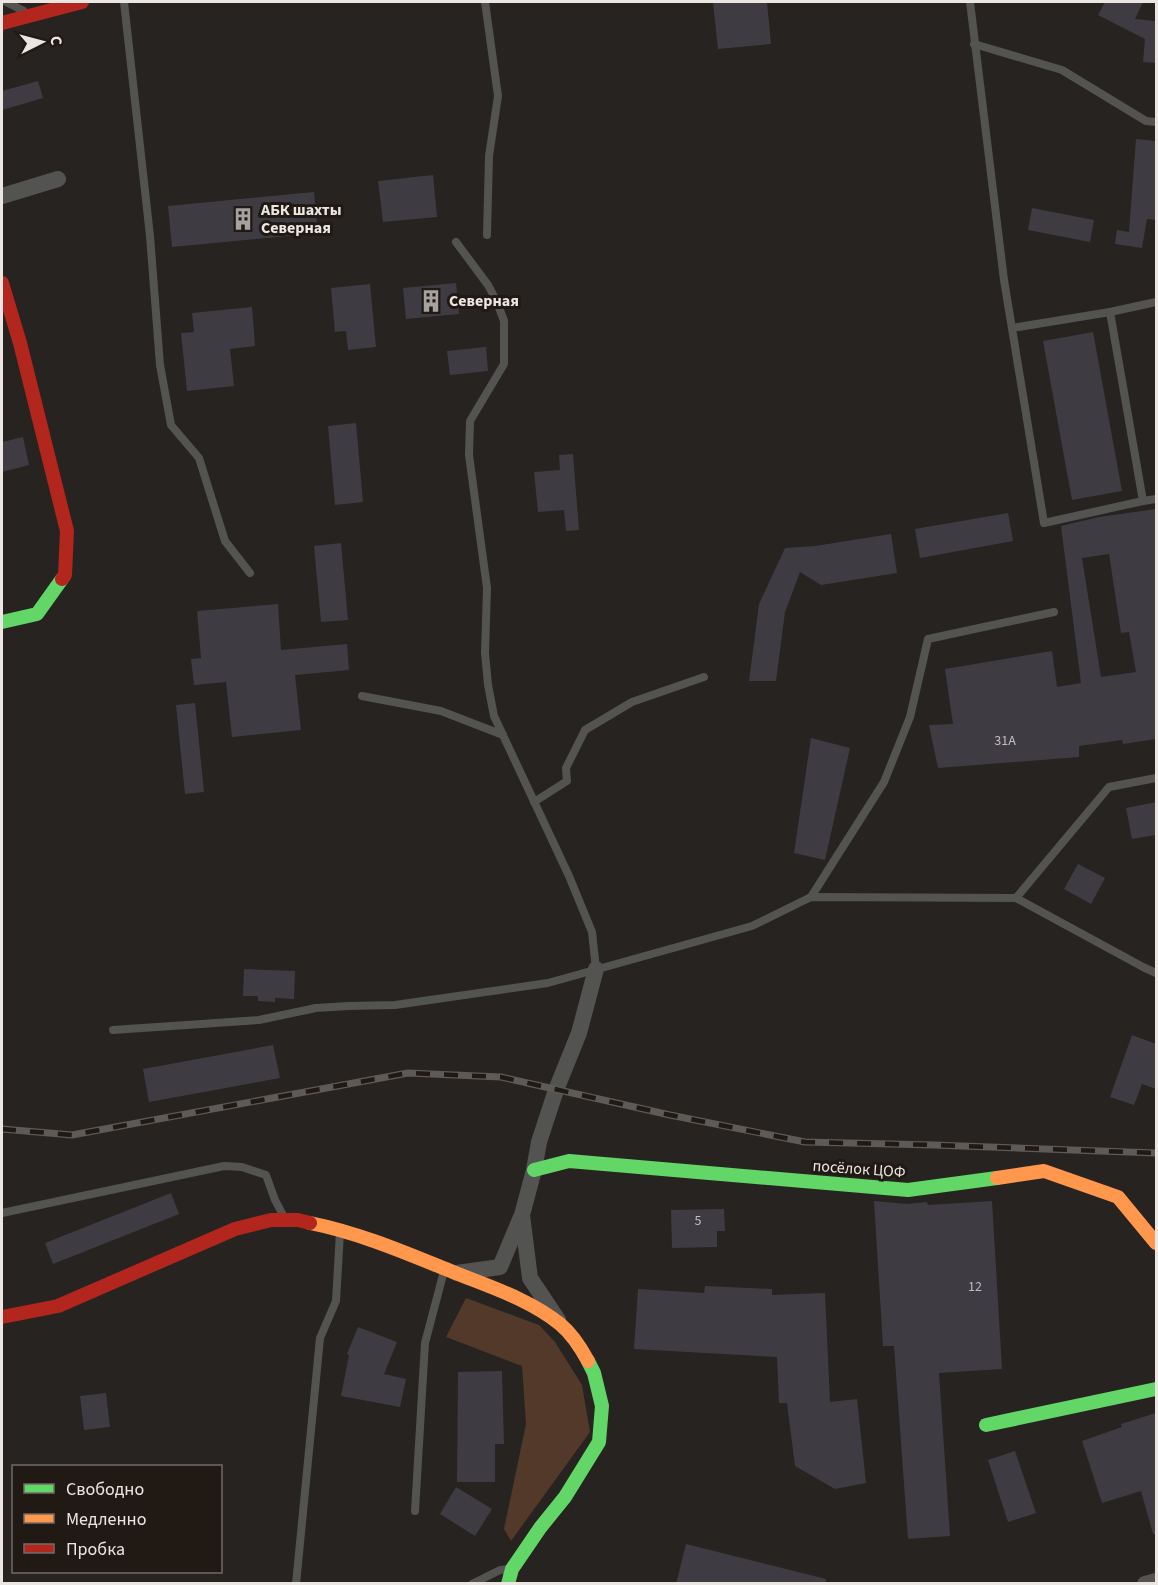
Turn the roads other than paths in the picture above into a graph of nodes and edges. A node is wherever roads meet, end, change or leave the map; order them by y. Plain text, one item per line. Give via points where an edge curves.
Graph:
1 (6, 2) edge
2 (82, 2) edge
3 (124, 2) edge
4 (485, 2) edge
5 (970, 2) edge
6 (31, 15) junction
7 (2, 23) edge
8 (974, 44) junction
9 (1156, 122) edge
10 (58, 179) dead end
11 (2, 196) edge
12 (487, 235) dead end
13 (456, 242) dead end
14 (2, 283) edge
15 (1156, 302) edge
16 (1110, 312) junction
17 (1012, 328) junction
18 (1156, 499) edge
19 (1143, 501) junction
20 (250, 573) dead end
21 (1054, 612) dead end
22 (2, 621) edge
23 (704, 677) dead end
24 (362, 696) dead end
25 (503, 735) junction
26 (1156, 778) edge
27 (534, 802) junction
28 (811, 897) junction
29 (1016, 897) junction
30 (596, 969) junction
31 (1156, 973) edge
32 (114, 1030) dead end
33 (534, 1170) junction
34 (2, 1213) edge
35 (522, 1215) junction
36 (285, 1220) junction
37 (340, 1228) junction
38 (1156, 1243) edge
39 (450, 1270) junction
40 (2, 1317) edge
41 (561, 1325) junction
42 (1156, 1389) edge
43 (986, 1425) dead end
44 (415, 1511) dead end
45 (512, 1569) junction
46 (1156, 1581) edge
47 (296, 1584) edge
48 (472, 1584) edge
49 (508, 1584) edge
50 (1145, 1584) edge

1 - 6 lane
2 - 6 street
3 - 20 lane via 160,365 171,425 199,458 225,541
4 - 12 lane via 498,96 489,156
5 - 8 lane
6 - 7 street
8 - 9 lane via 1062,70 1146,121
8 - 17 lane
10 - 11 street
13 - 25 lane via 488,285 504,321 504,364 470,422 469,455 487,588 488,685 494,716
14 - 22 street via 67,531 65,575 37,614
15 - 16 lane
16 - 17 lane
16 - 19 lane
17 - 19 lane via 1044,523
18 - 19 lane
21 - 28 lane via 928,639 910,717 885,782
23 - 27 lane via 633,702 585,730 566,768 567,781
24 - 25 lane via 441,711
25 - 27 lane
26 - 29 lane via 1109,787
27 - 30 lane via 592,932
28 - 29 lane
28 - 30 lane via 752,926
29 - 31 lane
30 - 32 lane via 548,983 395,1005 316,1008 259,1020
30 - 33 street via 579,1033 539,1142
33 - 35 street
33 - 38 street, посёлок ЦОФ via 569,1161 908,1190 1044,1172 1118,1197
34 - 36 lane via 224,1166 266,1175
35 - 39 street via 500,1267
35 - 41 street via 531,1278
36 - 37 street
36 - 40 street via 235,1229 58,1306
37 - 39 street
37 - 47 lane via 336,1301 320,1338
39 - 41 street via 520,1299
39 - 44 lane via 425,1343
41 - 45 street via 581,1348 594,1373 602,1406 599,1442 565,1497
42 - 43 street
45 - 48 lane via 500,1570
45 - 49 street
46 - 50 street

